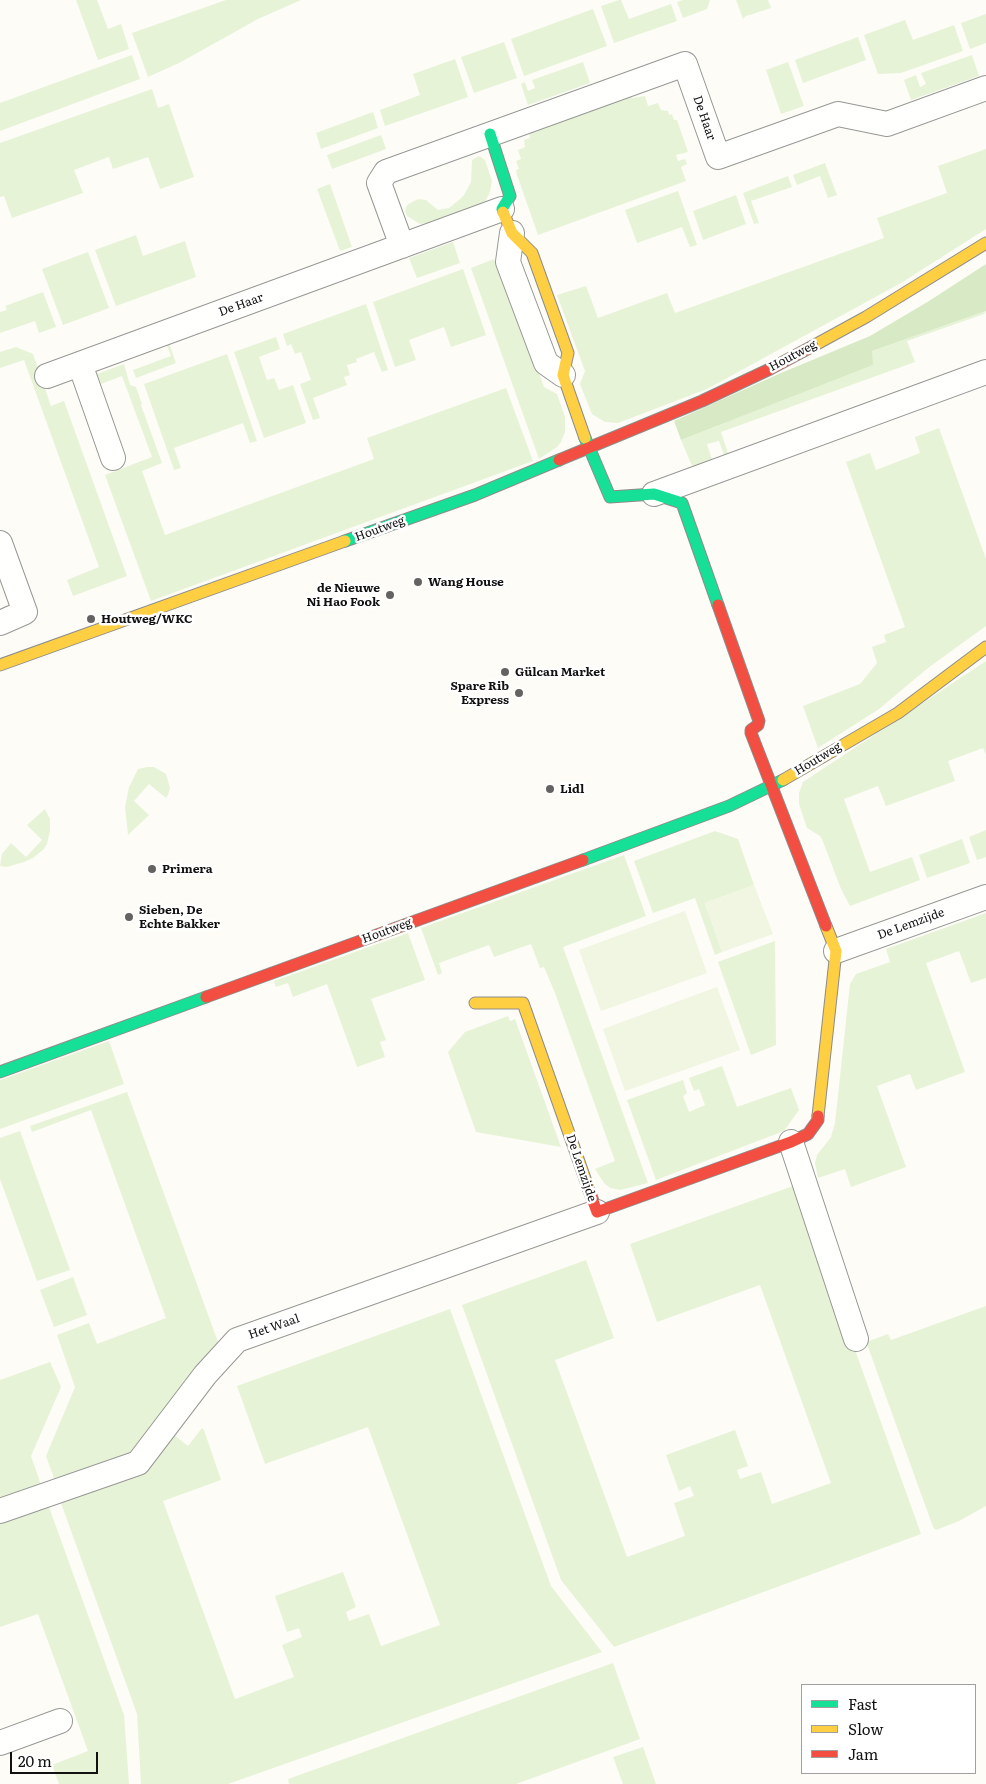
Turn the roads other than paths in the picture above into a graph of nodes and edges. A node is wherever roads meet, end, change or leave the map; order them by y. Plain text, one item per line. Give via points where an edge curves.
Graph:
1 (986, 88) edge
2 (490, 134) junction
3 (502, 209) junction
4 (512, 233) joint
5 (986, 243) edge
6 (402, 246) junction
7 (80, 364) junction
8 (986, 372) edge
9 (563, 375) joint
10 (47, 376) dead end
11 (590, 448) junction
12 (113, 458) dead end
13 (654, 494) junction
14 (0, 543) edge
15 (0, 623) edge
16 (986, 647) edge
17 (0, 665) edge
18 (772, 786) junction
19 (986, 897) edge
20 (836, 951) junction
21 (475, 1003) dead end
22 (0, 1072) edge
23 (791, 1142) junction
24 (597, 1212) junction
25 (856, 1339) dead end
26 (0, 1512) edge
27 (60, 1721) dead end
28 (0, 1743) edge

1 - 2 street, De Haar via 887,124 838,114 718,157 685,64
2 - 3 street via 510,196
2 - 6 street, De Haar via 386,172 380,183
3 - 4 street
3 - 6 street, De Haar
4 - 9 street via 508,262 546,363
5 - 11 street, Houtweg via 866,317 770,369
6 - 7 street, De Haar
7 - 10 street, De Haar
7 - 12 street
8 - 13 street
9 - 11 street
11 - 13 street via 610,497
11 - 17 street, Houtweg via 475,495
13 - 18 street via 682,503 759,721 758,726 751,730
14 - 15 street via 25,612
16 - 18 street, Houtweg via 898,713
18 - 20 street, De Lemzijde
18 - 22 street, Houtweg via 689,821
19 - 20 street, De Lemzijde
20 - 23 street, De Lemzijde via 818,1120 808,1134
21 - 24 street, De Lemzijde via 523,1003
23 - 24 street, De Lemzijde
23 - 25 street
24 - 26 street, Het Waal via 237,1340 205,1375 138,1463
27 - 28 street

